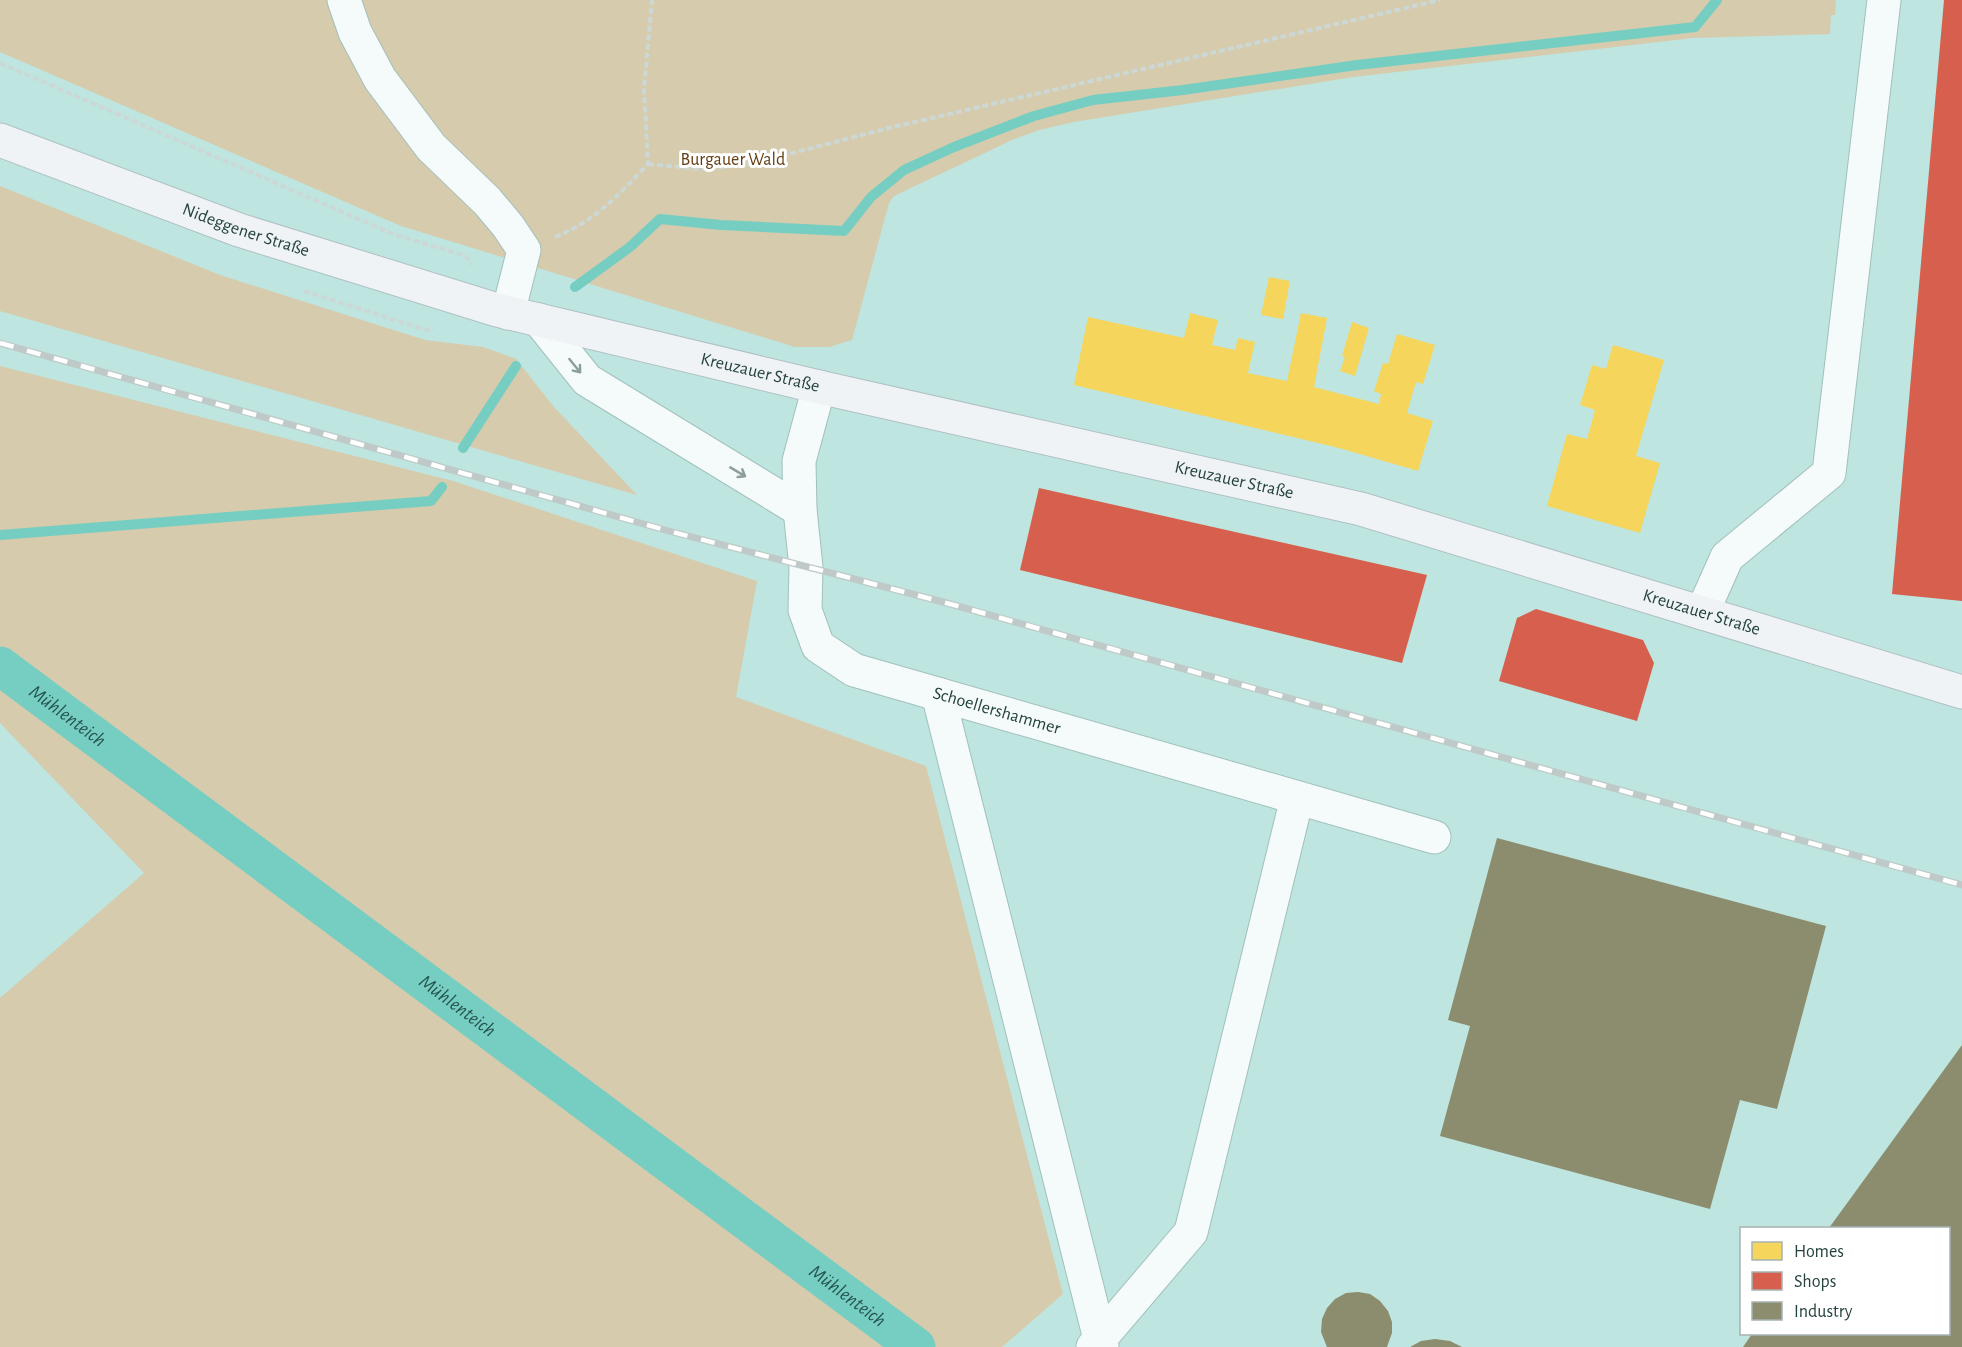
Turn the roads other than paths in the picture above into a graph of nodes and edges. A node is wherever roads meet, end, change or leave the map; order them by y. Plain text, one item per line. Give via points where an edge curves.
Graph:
1 (344, 0) edge
2 (1884, 0) edge
3 (0, 140) edge
4 (515, 315) junction
5 (819, 387) junction
6 (800, 510) junction
7 (1702, 613) junction
8 (1962, 692) edge
9 (938, 694) junction
10 (1297, 798) junction
11 (1434, 837) dead end
12 (1098, 1345) edge

1 - 4 lane via 355,32 380,79 431,147 487,201 524,250
2 - 7 lane via 1829,473 1727,557
3 - 4 main road, Nideggener Straße via 239,230
4 - 5 main road, Kreuzauer Straße
4 -> 6 lane via 587,380
5 - 6 lane, Schoellershammer via 799,462
5 - 7 main road, Kreuzauer Straße via 1361,509
6 - 9 lane, Schoellershammer via 806,567 805,610 818,646 855,670
7 - 8 main road, Kreuzauer Straße
9 - 10 lane, Schoellershammer
9 - 12 lane
10 - 11 lane, Schoellershammer
10 - 12 lane via 1191,1232

